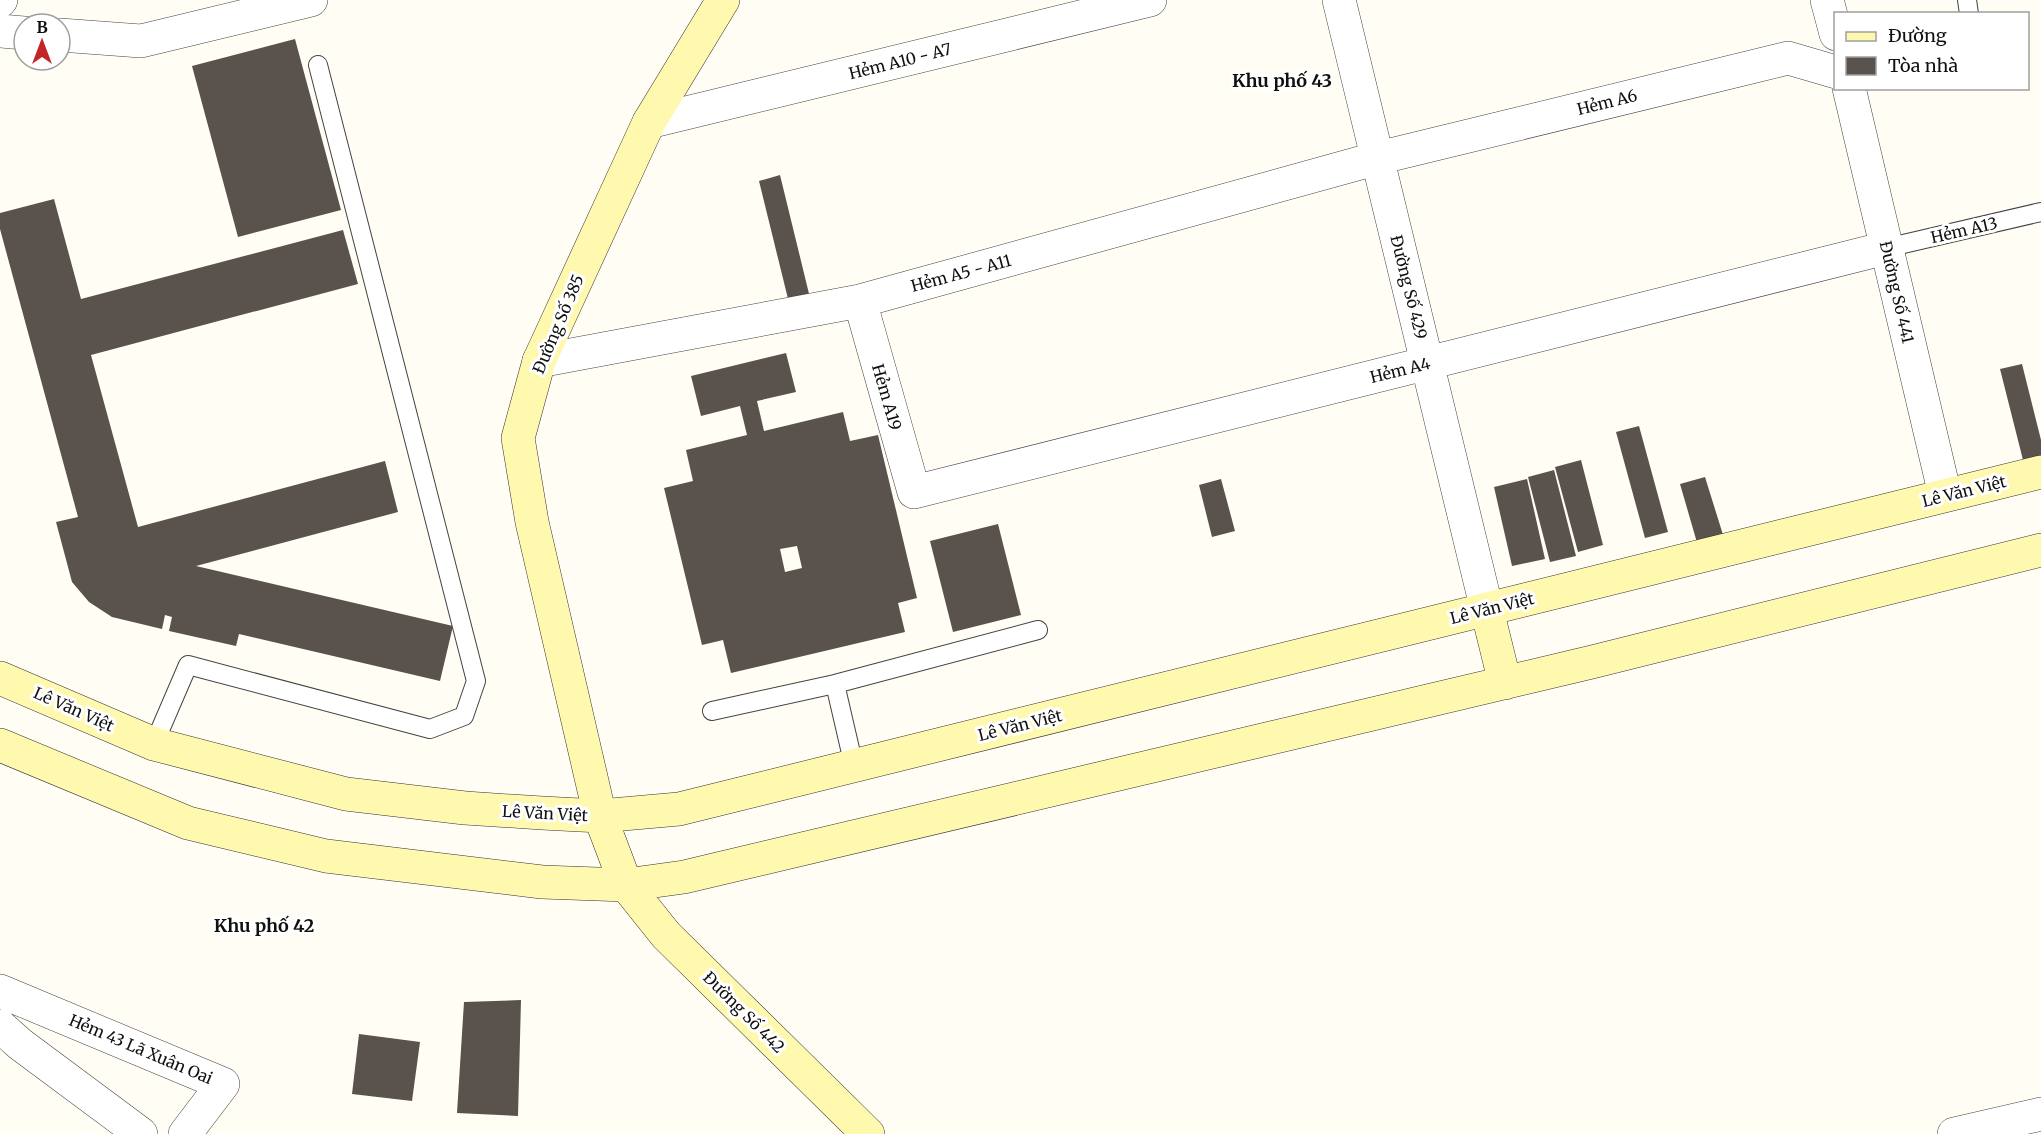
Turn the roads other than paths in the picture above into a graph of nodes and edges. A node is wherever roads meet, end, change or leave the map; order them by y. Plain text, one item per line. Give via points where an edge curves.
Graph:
1 (311, 0) edge
2 (723, 0) edge
3 (1150, 0) edge
4 (1339, 0) edge
5 (1827, 0) edge
6 (1834, 26) edge
7 (72, 36) edge
8 (318, 65) dead end
9 (1834, 71) edge
10 (1848, 90) edge
11 (650, 122) junction
12 (1378, 158) junction
13 (2041, 212) edge
14 (1886, 248) junction
15 (860, 301) junction
16 (539, 361) junction
17 (1427, 363) junction
18 (2041, 472) edge
19 (914, 492) joint
20 (1945, 495) junction
21 (2041, 550) edge
22 (1487, 610) junction
23 (1038, 630) dead end
24 (0, 678) edge
25 (1505, 683) junction
26 (835, 684) junction
27 (712, 711) dead end
28 (154, 744) junction
29 (0, 745) edge
30 (854, 766) junction
31 (600, 816) junction
32 (626, 885) junction
33 (0, 991) edge
34 (0, 1026) edge
35 (2041, 1114) edge
36 (141, 1134) edge
37 (185, 1134) edge
38 (868, 1134) edge
39 (1954, 1134) edge

1 - 7 street via 141,41
2 - 11 main road, Đường Số 385
3 - 11 street, Hẻm A10 - A7
4 - 12 street, Đường Số 429
5 - 6 street
8 - 28 lane via 476,681 464,717 430,729 188,665
9 - 12 street, Hẻm A6 via 1788,58
10 - 14 street, Đường Số 441
11 - 16 main road, Đường Số 385
12 - 15 street, Hẻm A5 - A11
12 - 17 street, Đường Số 429
13 - 14 lane, Hẻm A13
14 - 17 street, Hẻm A4
14 - 20 street, Đường Số 441
15 - 16 street, Hẻm A5 - A11
15 - 19 street, Hẻm A19
16 - 31 main road, Đường Số 385 via 518,438 532,522
17 - 19 street, Hẻm A4
17 - 22 street, Đường Số 429
18 - 20 main road, Lê Văn Việt
20 - 22 main road, Lê Văn Việt
21 - 25 main road
22 - 25 main road
22 - 30 main road, Lê Văn Việt
23 - 26 lane
24 - 28 main road, Lê Văn Việt
25 - 32 main road via 684,877
26 - 27 lane
26 - 30 lane
28 - 31 main road, Lê Văn Việt via 346,794 465,808
29 - 32 main road via 188,823 238,837 337,857 542,882
30 - 31 main road, Lê Văn Việt via 679,809
31 - 32 main road, Đường Số 385
32 - 38 main road, Đường Số 442 via 666,935
33 - 37 street, Hẻm 43 Lã Xuân Oai via 224,1084
34 - 36 street
35 - 39 street

